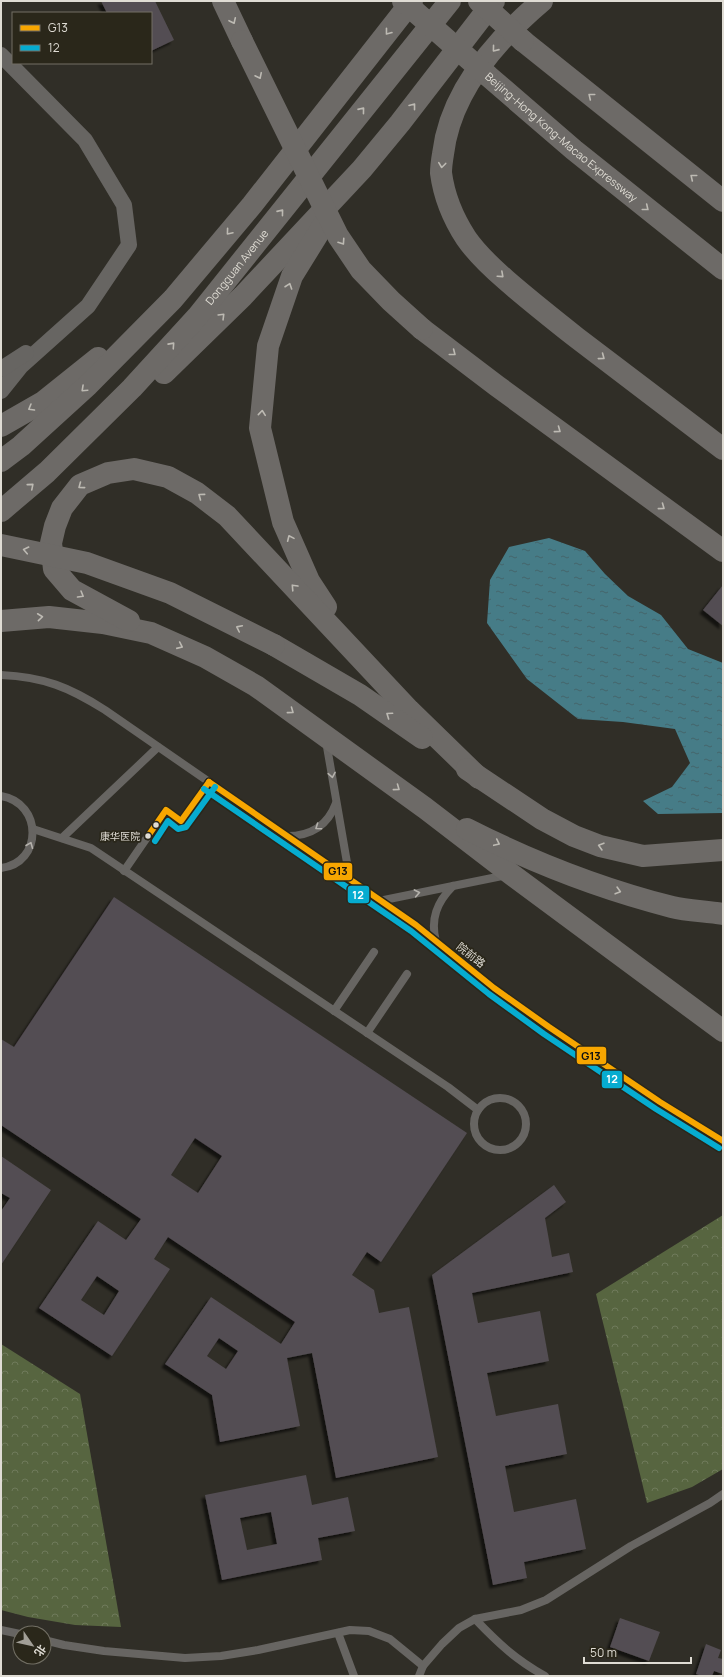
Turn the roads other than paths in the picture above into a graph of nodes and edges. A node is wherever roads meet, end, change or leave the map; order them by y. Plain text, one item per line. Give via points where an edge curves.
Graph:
1 (223, 1) edge
2 (403, 1) edge
3 (412, 1) edge
4 (450, 1) edge
5 (479, 1) edge
6 (494, 1) edge
7 (542, 1) edge
8 (1, 55) edge
9 (362, 169) junction
10 (723, 201) edge
11 (723, 269) edge
12 (173, 299) junction
13 (57, 334) junction
14 (1, 368) edge
15 (1, 391) edge
16 (1, 426) edge
17 (723, 449) edge
18 (1, 461) edge
19 (47, 472) junction
20 (1, 512) edge
21 (1, 545) edge
22 (723, 551) edge
23 (1, 622) edge
24 (151, 633) junction
25 (359, 656) junction
26 (1, 675) edge
27 (325, 736) junction
28 (158, 747) junction
29 (479, 778) junction
30 (209, 782) junction
31 (1, 796) edge
32 (337, 802) junction
33 (425, 808) junction
34 (33, 829) junction
35 (287, 836) junction
36 (62, 838) junction
37 (723, 850) edge
38 (643, 856) junction
39 (723, 864) edge
40 (1, 868) edge
41 (124, 871) junction
42 (511, 874) junction
43 (350, 880) junction
44 (453, 886) junction
45 (379, 901) junction
46 (723, 914) edge
47 (436, 942) junction
48 (374, 952) dead end
49 (407, 974) dead end
50 (334, 1011) junction
51 (723, 1031) edge
52 (367, 1033) junction
53 (478, 1110) junction
54 (723, 1140) edge
55 (723, 1494) edge
56 (475, 1619) junction
57 (1, 1630) edge
58 (12, 1632) edge
59 (338, 1633) junction
60 (52, 1642) edge
61 (423, 1666) junction
62 (354, 1676) edge
63 (420, 1676) edge
64 (545, 1676) edge

1 -> 22 highway, bridge via 338,236 361,270 422,328
2 -> 11 highway, Beijing-Hong Kong-Macao Expressway, bridge via 574,150
3 -> 12 highway via 252,205
19 -> 4 highway, Dongguan Avenue via 132,388 197,318
10 -> 5 highway, bridge via 523,42
9 -> 6 highway
7 -> 17 highway via 515,26 486,60 466,88 453,115 445,141 441,172 453,217 486,262 532,304
8 - 13 street via 85,140 124,205 129,245 88,306
19 -> 9 highway via 102,429 182,356
25 -> 9 highway via 309,581 282,522 260,428 268,346 292,276 317,234
12 -> 16 highway via 42,402
12 -> 18 highway via 88,385
13 - 14 street
13 - 15 street via 21,366
20 -> 19 highway, Dongguan Avenue
29 -> 21 highway, bridge via 360,695 274,645 170,593 87,563
23 -> 24 highway via 49,616
25 -> 24 highway via 227,516 197,493 168,477 134,470 108,473 80,485 62,508 51,543 54,569 72,590
24 -> 27 highway via 205,657 256,686
25 - 29 highway via 409,710
26 - 28 lane, 院前路 via 29,677 56,684 82,695
27 -> 32 lane
27 -> 33 highway
28 - 30 lane, 院前路
28 - 36 lane
38 -> 29 highway via 600,846 574,836 542,819
30 - 35 lane, 院前路
30 - 41 lane via 181,821 166,810
31 - 34 lane via 15,800 22,806
32 -> 35 lane via 330,816 318,828 304,835
32 - 43 lane
33 - 42 highway
33 -> 46 highway via 526,856 602,886 673,907
34 - 36 lane
40 -> 34 lane via 26,854
35 - 43 lane, 院前路
36 - 41 lane via 91,848
37 - 38 highway
38 - 39 highway via 681,863 716,866
41 - 50 lane
42 - 44 lane
42 - 51 highway
43 - 45 lane, 院前路
45 -> 44 lane
44 - 47 lane via 441,899 434,915
45 - 47 lane, 院前路
47 - 54 lane, 院前路 via 549,1027 660,1102
48 - 50 lane
49 - 52 lane
50 - 52 lane
52 - 53 lane
53 - 53 lane via 475,1131 488,1148 510,1148 521,1139 525,1117 511,1101 496,1099 483,1104
55 - 56 lane via 631,1546 546,1600 521,1610
56 - 61 lane via 459,1628
56 - 64 lane via 522,1663
57 - 58 lane
59 - 60 lane via 258,1650 185,1658 104,1651
59 - 61 lane via 350,1630 369,1632 390,1639
59 - 62 lane
61 - 63 lane

